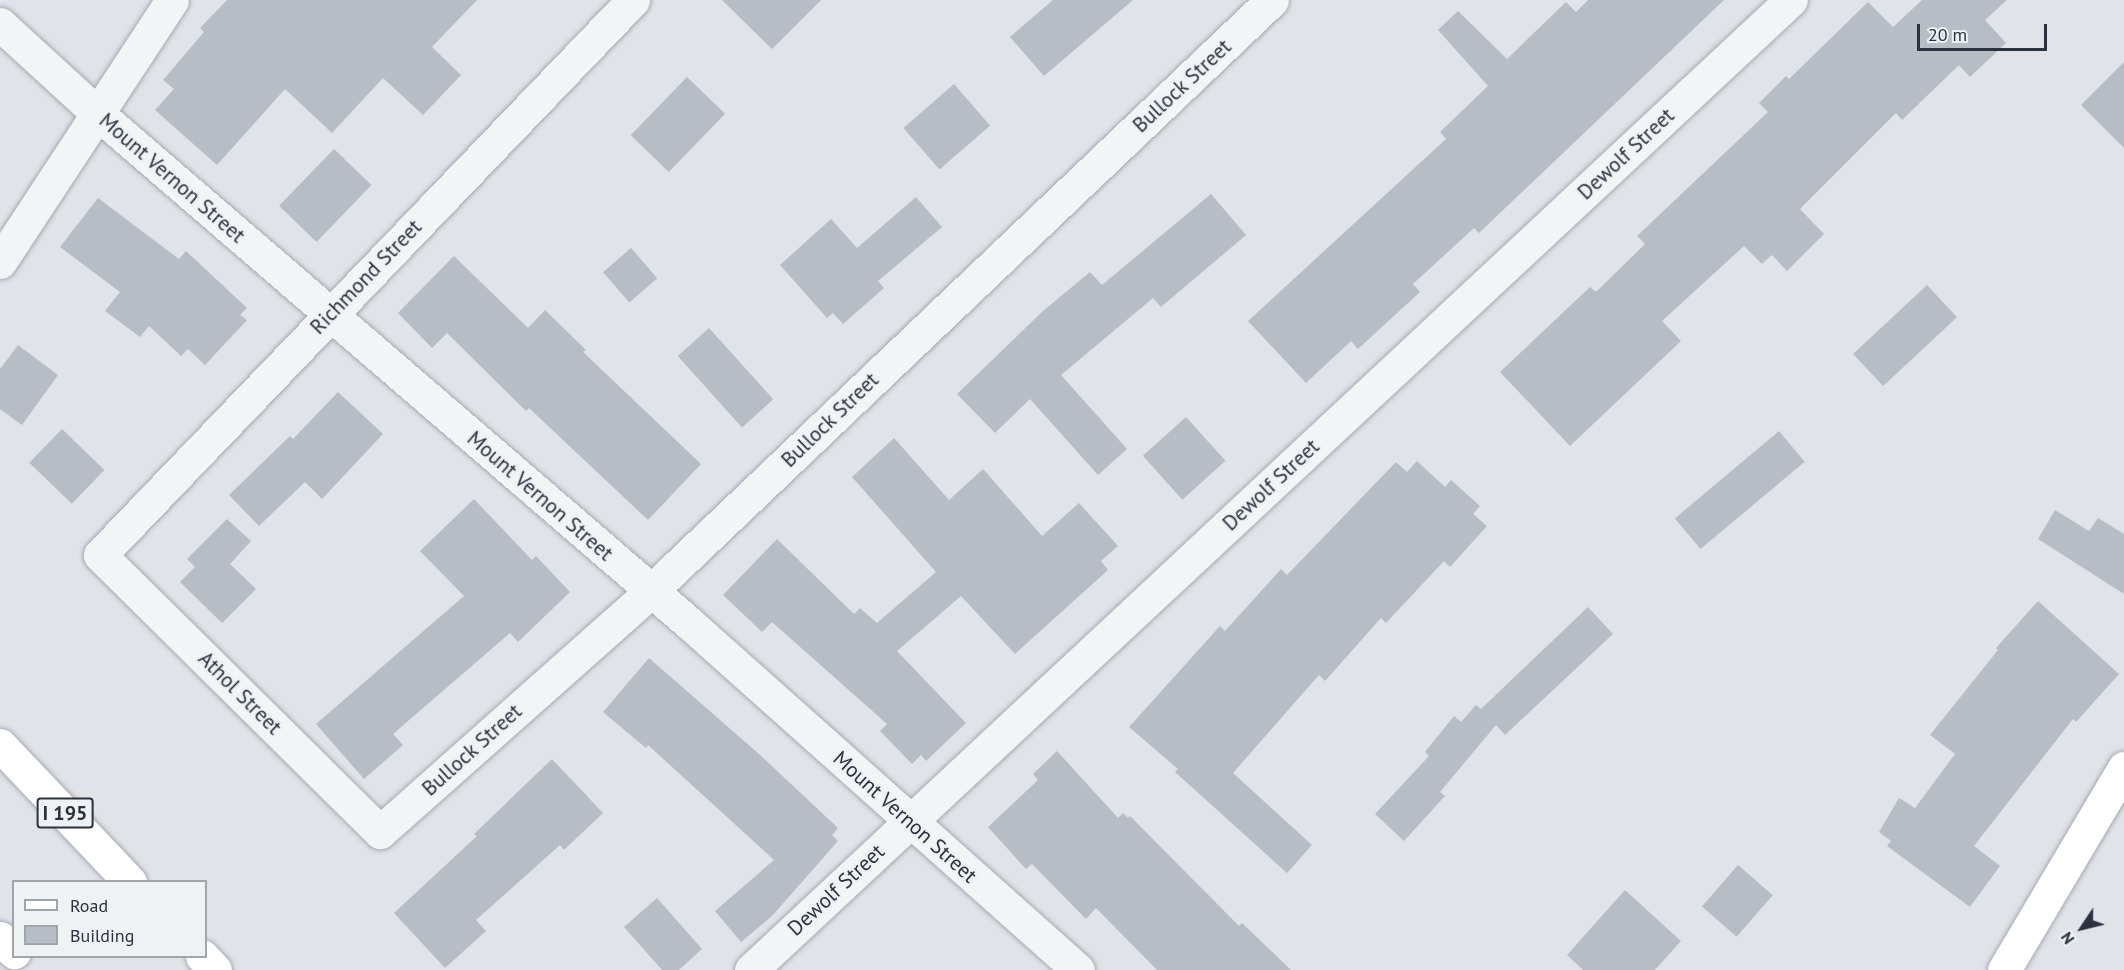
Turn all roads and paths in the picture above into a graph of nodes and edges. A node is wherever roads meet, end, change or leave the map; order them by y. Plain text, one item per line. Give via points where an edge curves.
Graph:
1 (172, 0) edge
2 (633, 0) edge
3 (1272, 0) edge
4 (1791, 0) edge
5 (0, 24) edge
6 (97, 113) junction
7 (0, 262) edge
8 (329, 315) junction
9 (100, 555) joint
10 (651, 591) junction
11 (0, 745) edge
12 (2124, 768) edge
13 (909, 822) junction
14 (380, 832) joint
15 (128, 880) edge
16 (0, 938) edge
17 (12, 950) edge
18 (19, 958) edge
19 (203, 958) edge
20 (31, 970) edge
21 (215, 970) edge
22 (751, 970) edge
23 (1078, 970) edge
24 (2004, 970) edge

1 - 6 street
2 - 8 street, Richmond Street
3 - 10 street, Bullock Street
4 - 13 street, Dewolf Street
5 - 6 street, Mount Vernon Street
6 - 7 street
6 - 8 street, Mount Vernon Street
8 - 9 street, Richmond Street
8 - 10 street, Mount Vernon Street
9 - 14 street, Athol Street
10 - 13 street, Mount Vernon Street
10 - 14 street, Bullock Street
11 - 15 main road, I 195
12 - 24 main road
13 - 22 street, Dewolf Street
13 - 23 street, Mount Vernon Street
16 - 17 main road
18 - 20 main road
19 - 21 main road

